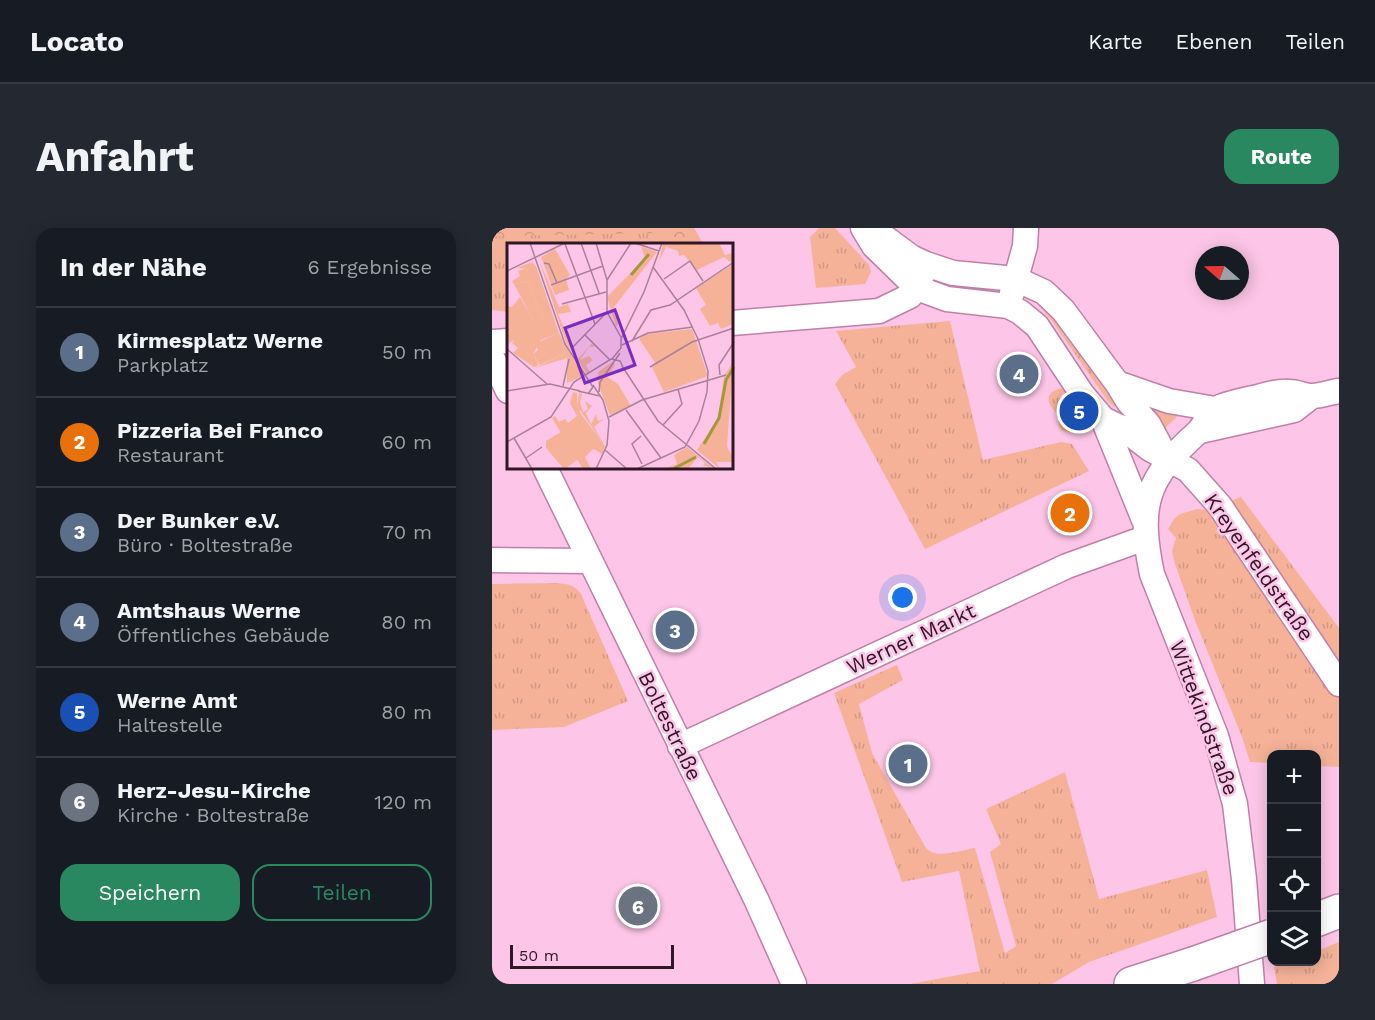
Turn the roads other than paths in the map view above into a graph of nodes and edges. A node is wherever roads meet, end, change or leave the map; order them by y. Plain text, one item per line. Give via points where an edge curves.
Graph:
1 (863, 228) edge
2 (872, 228) edge
3 (1026, 228) edge
4 (926, 264) junction
5 (1016, 279) junction
6 (917, 288) junction
7 (1008, 306) junction
8 (734, 322) edge
9 (507, 341) edge
10 (492, 342) edge
11 (492, 357) edge
12 (1117, 383) junction
13 (507, 389) edge
14 (1339, 390) edge
15 (1312, 396) junction
16 (1215, 409) junction
17 (1103, 419) junction
18 (1200, 430) junction
19 (1168, 461) junction
20 (546, 470) edge
21 (1145, 529) junction
22 (492, 560) edge
23 (590, 561) junction
24 (1339, 684) edge
25 (680, 746) junction
26 (1339, 911) edge
27 (1321, 918) edge
28 (1267, 938) edge
29 (794, 984) edge
30 (1131, 984) edge
31 (1252, 984) edge

1 - 6 street, Kreyenfeldstraße via 874,246
2 - 4 street
3 - 5 street
4 - 5 street via 953,273
4 - 6 street
5 - 7 street
5 - 12 street via 1044,292 1063,310
6 - 7 street, Kreyenfeldstraße via 947,299
6 - 8 street via 910,296 879,311
7 - 17 street, Kreyenfeldstraße via 1037,326
9 - 10 street
11 - 13 street
12 - 16 street via 1169,401
12 - 19 street via 1149,425
14 - 15 street
15 - 16 street via 1290,392
15 - 18 street via 1294,410
16 - 18 street, Wittekindstraße
17 - 19 street, Kreyenfeldstraße
17 - 21 street, Kreyenfeldstraße
18 - 19 street, Wittekindstraße
19 - 21 street, Wittekindstraße via 1150,495
19 - 24 street, Kreyenfeldstraße via 1188,470 1221,506
20 - 23 street, Boltestraße
21 - 25 street, Werner Markt
21 - 31 street, Wittekindstraße via 1152,574 1215,736 1235,804
22 - 23 street
23 - 25 street, Boltestraße
25 - 29 street, Boltestraße
26 - 27 main road
28 - 30 main road, bridge

